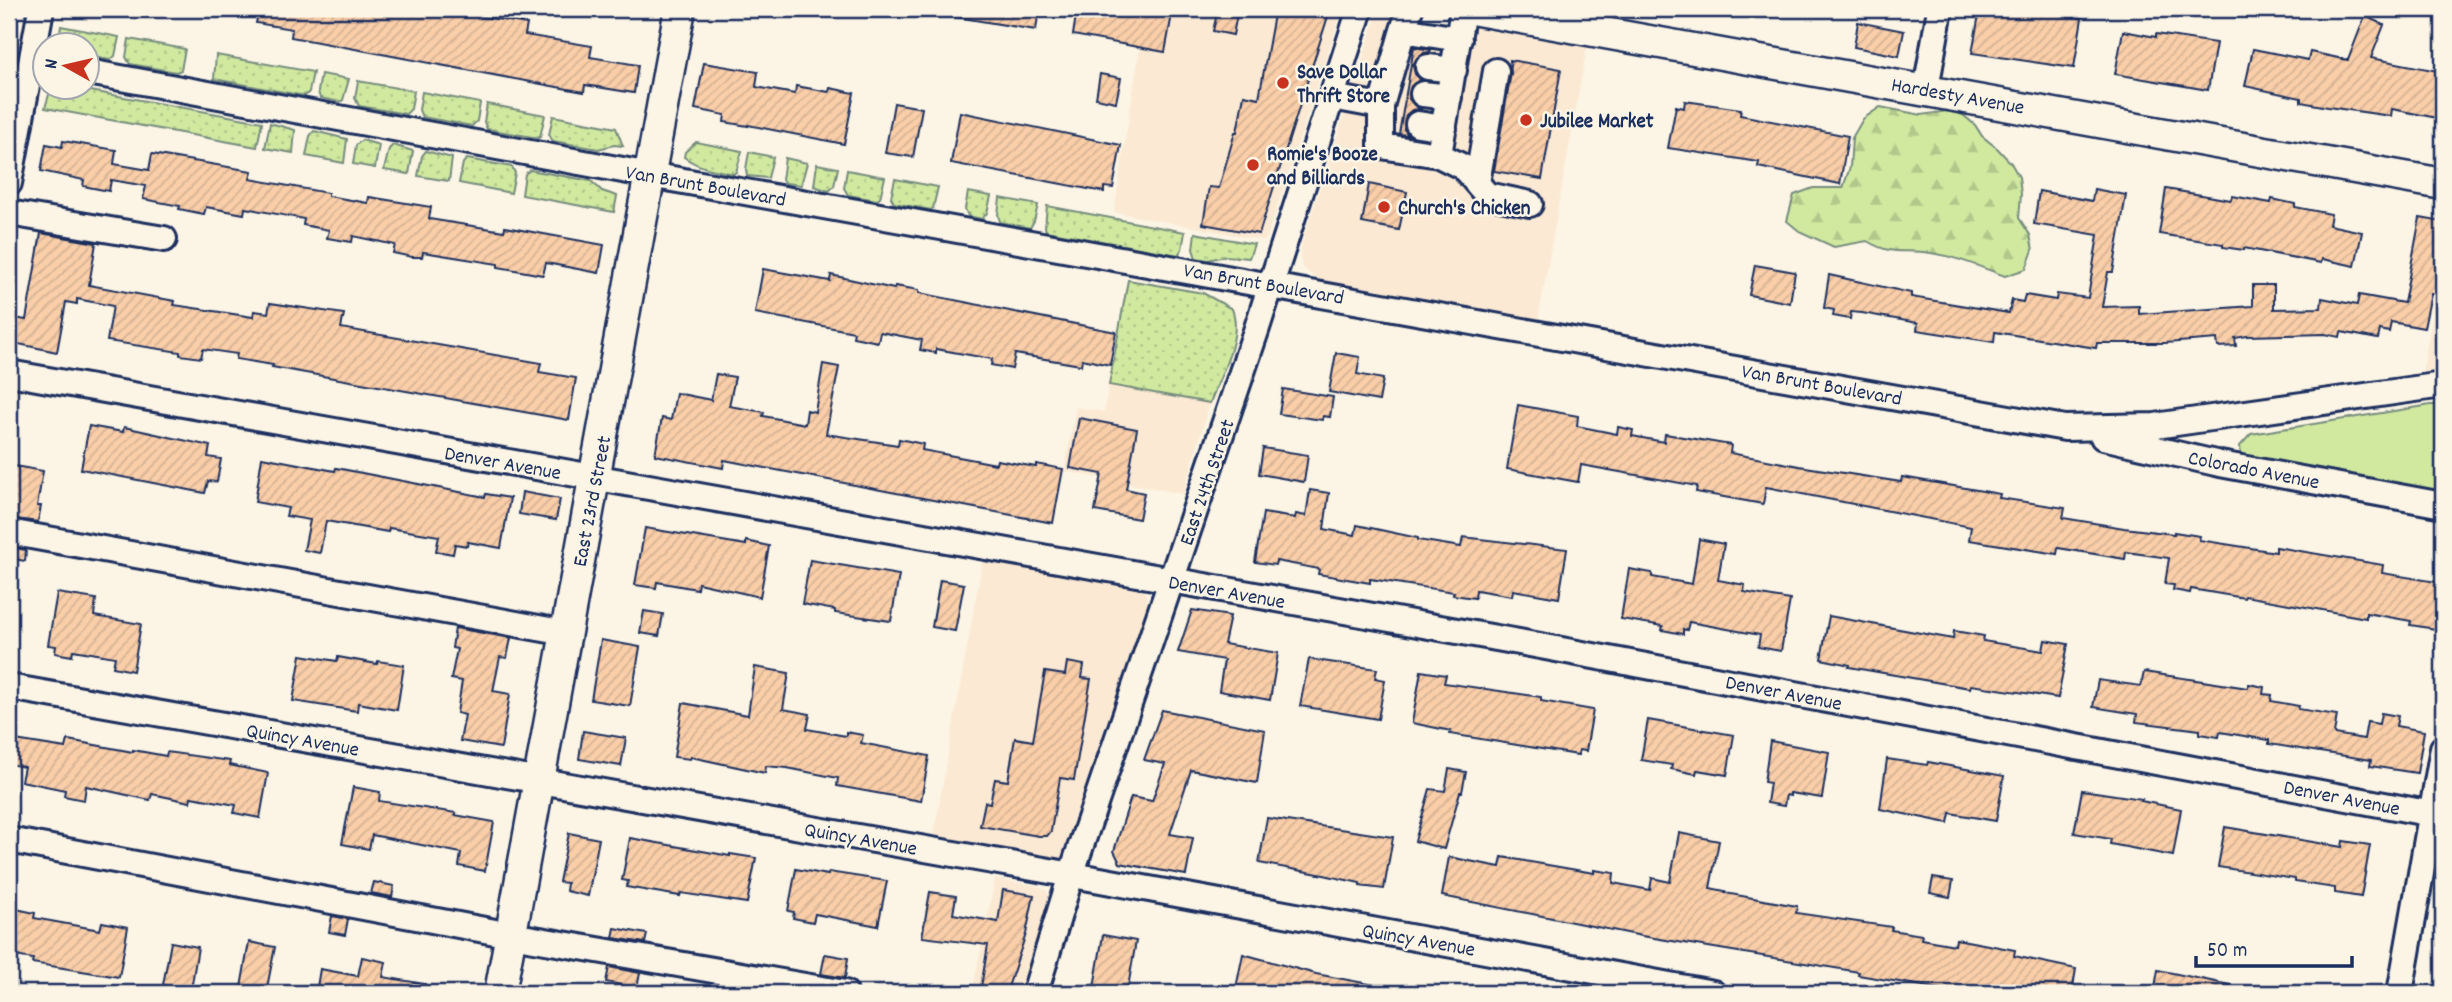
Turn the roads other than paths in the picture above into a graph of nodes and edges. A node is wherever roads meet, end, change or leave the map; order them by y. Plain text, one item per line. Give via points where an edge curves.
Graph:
1 (40, 9) edge
2 (680, 9) edge
3 (1360, 9) edge
4 (1463, 9) edge
5 (1472, 9) edge
6 (1940, 9) edge
7 (1406, 19) edge
8 (1459, 39) junction
9 (28, 61) edge
10 (1411, 64) junction
11 (1454, 69) junction
12 (1496, 71) dead end
13 (102, 75) edge
14 (1926, 89) junction
15 (1332, 97) junction
16 (1449, 97) junction
17 (1399, 106) junction
18 (1444, 128) junction
19 (1439, 155) junction
20 (650, 175) junction
21 (9, 183) edge
22 (1477, 183) junction
23 (2443, 184) edge
24 (1530, 204) dead end
25 (9, 212) edge
26 (164, 239) dead end
27 (1271, 285) junction
28 (9, 373) edge
29 (2443, 385) edge
30 (2065, 428) junction
31 (596, 479) junction
32 (2443, 505) edge
33 (9, 532) edge
34 (1172, 581) junction
35 (566, 633) junction
36 (9, 687) edge
37 (2443, 748) edge
38 (539, 781) junction
39 (2438, 815) edge
40 (9, 840) edge
41 (1071, 875) junction
42 (511, 935) junction
43 (500, 993) edge
44 (845, 993) edge
45 (1035, 993) edge
46 (1713, 993) edge
47 (2400, 993) edge

1 - 9 street
2 - 20 main road, East 23rd Street
3 - 15 street, East 24th Street
4 - 8 street
5 - 14 main road, Hardesty Avenue
6 - 14 street
7 - 8 street
7 - 10 street
8 - 11 street
9 - 21 street
10 - 11 street
10 - 17 street
11 - 16 street
12 - 22 street
13 - 20 street, Van Brunt Boulevard
14 - 23 main road, Hardesty Avenue
15 - 17 street
15 - 27 street, East 24th Street
16 - 17 street
16 - 18 street
17 - 18 street
17 - 19 street via 1381,146
18 - 19 street
19 - 22 street via 1463,167
20 - 27 street, Van Brunt Boulevard
20 - 31 main road, East 23rd Street
22 - 24 street via 1487,195
25 - 26 street
27 - 30 street, Van Brunt Boulevard
27 - 34 street, East 24th Street
28 - 31 street, Denver Avenue
29 - 30 street, Van Brunt Boulevard via 2155,426
30 - 32 street, Colorado Avenue via 2220,464
31 - 34 street, Denver Avenue
31 - 35 main road, East 23rd Street
33 - 35 street
34 - 39 street, Denver Avenue
34 - 41 street, East 24th Street
35 - 38 main road, East 23rd Street
36 - 38 street, Quincy Avenue
37 - 39 street
38 - 41 street, Quincy Avenue
38 - 42 main road, East 23rd Street
39 - 47 street
40 - 42 street
41 - 45 street, East 24th Street
41 - 46 street, Quincy Avenue
42 - 43 main road, East 23rd Street
42 - 44 street

